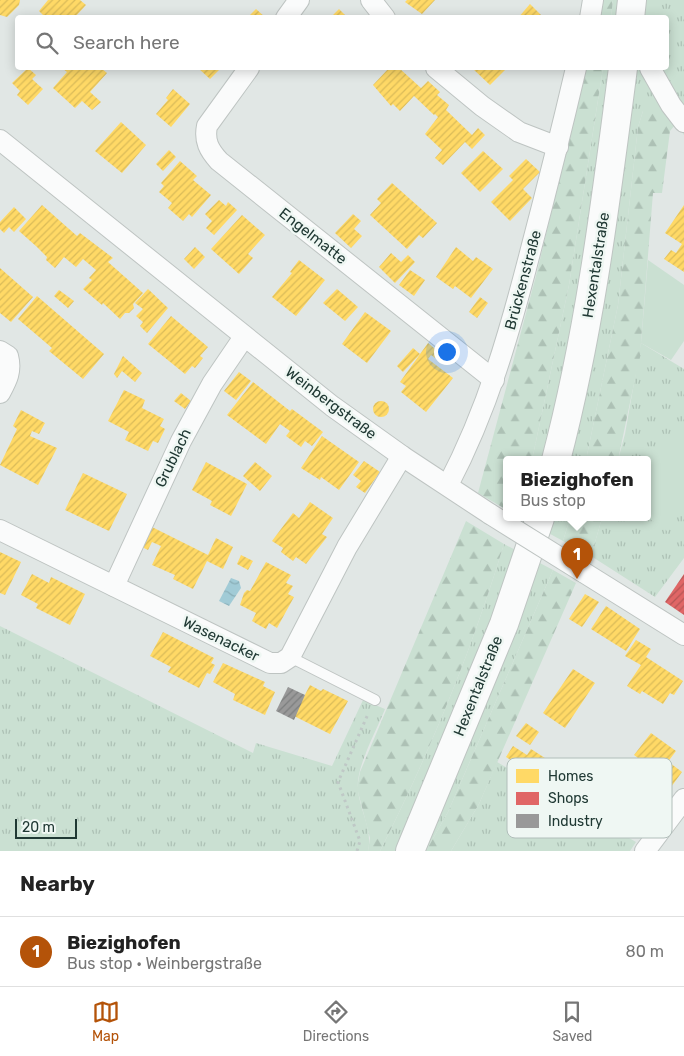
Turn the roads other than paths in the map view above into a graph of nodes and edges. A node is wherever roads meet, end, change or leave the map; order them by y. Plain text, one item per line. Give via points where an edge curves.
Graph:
1 (299, 0) edge
2 (372, 0) edge
3 (632, 0) edge
4 (288, 15) edge
5 (383, 15) edge
6 (630, 15) edge
7 (248, 70) edge
8 (438, 70) edge
9 (576, 70) edge
10 (623, 70) edge
11 (651, 70) edge
12 (684, 122) edge
13 (0, 140) edge
14 (558, 146) junction
15 (244, 337) junction
16 (0, 350) edge
17 (494, 380) junction
18 (0, 393) edge
19 (402, 456) junction
20 (557, 456) edge
21 (448, 485) junction
22 (539, 521) edge
23 (0, 530) edge
24 (114, 586) junction
25 (684, 635) edge
26 (290, 657) junction
27 (375, 700) road end
28 (684, 799) edge
29 (672, 815) edge
30 (655, 838) edge
31 (410, 851) edge
32 (645, 851) edge

1 - 4 street
2 - 5 street
3 - 6 main road
7 - 17 street, Engelmatte via 207,126 205,134 210,151 218,161
8 - 14 street via 519,132
9 - 14 street, Brückenstraße
10 - 20 main road, Hexentalstraße via 588,315
11 - 12 street
13 - 15 street, Weinbergstraße
14 - 17 street, Brückenstraße via 516,310
15 - 19 street, Weinbergstraße
15 - 24 street, Grublach via 212,384 180,441
16 - 18 street via 8,356 10,365 9,376
17 - 21 street, Brückenstraße via 471,441
19 - 21 street, Weinbergstraße
19 - 26 street via 347,547
21 - 25 street, Weinbergstraße, bridge
22 - 31 main road, Hexentalstraße via 504,624
23 - 24 street, Wasenacker
24 - 26 street, Wasenacker via 270,663 281,663
26 - 27 lane
28 - 29 street
30 - 32 street

